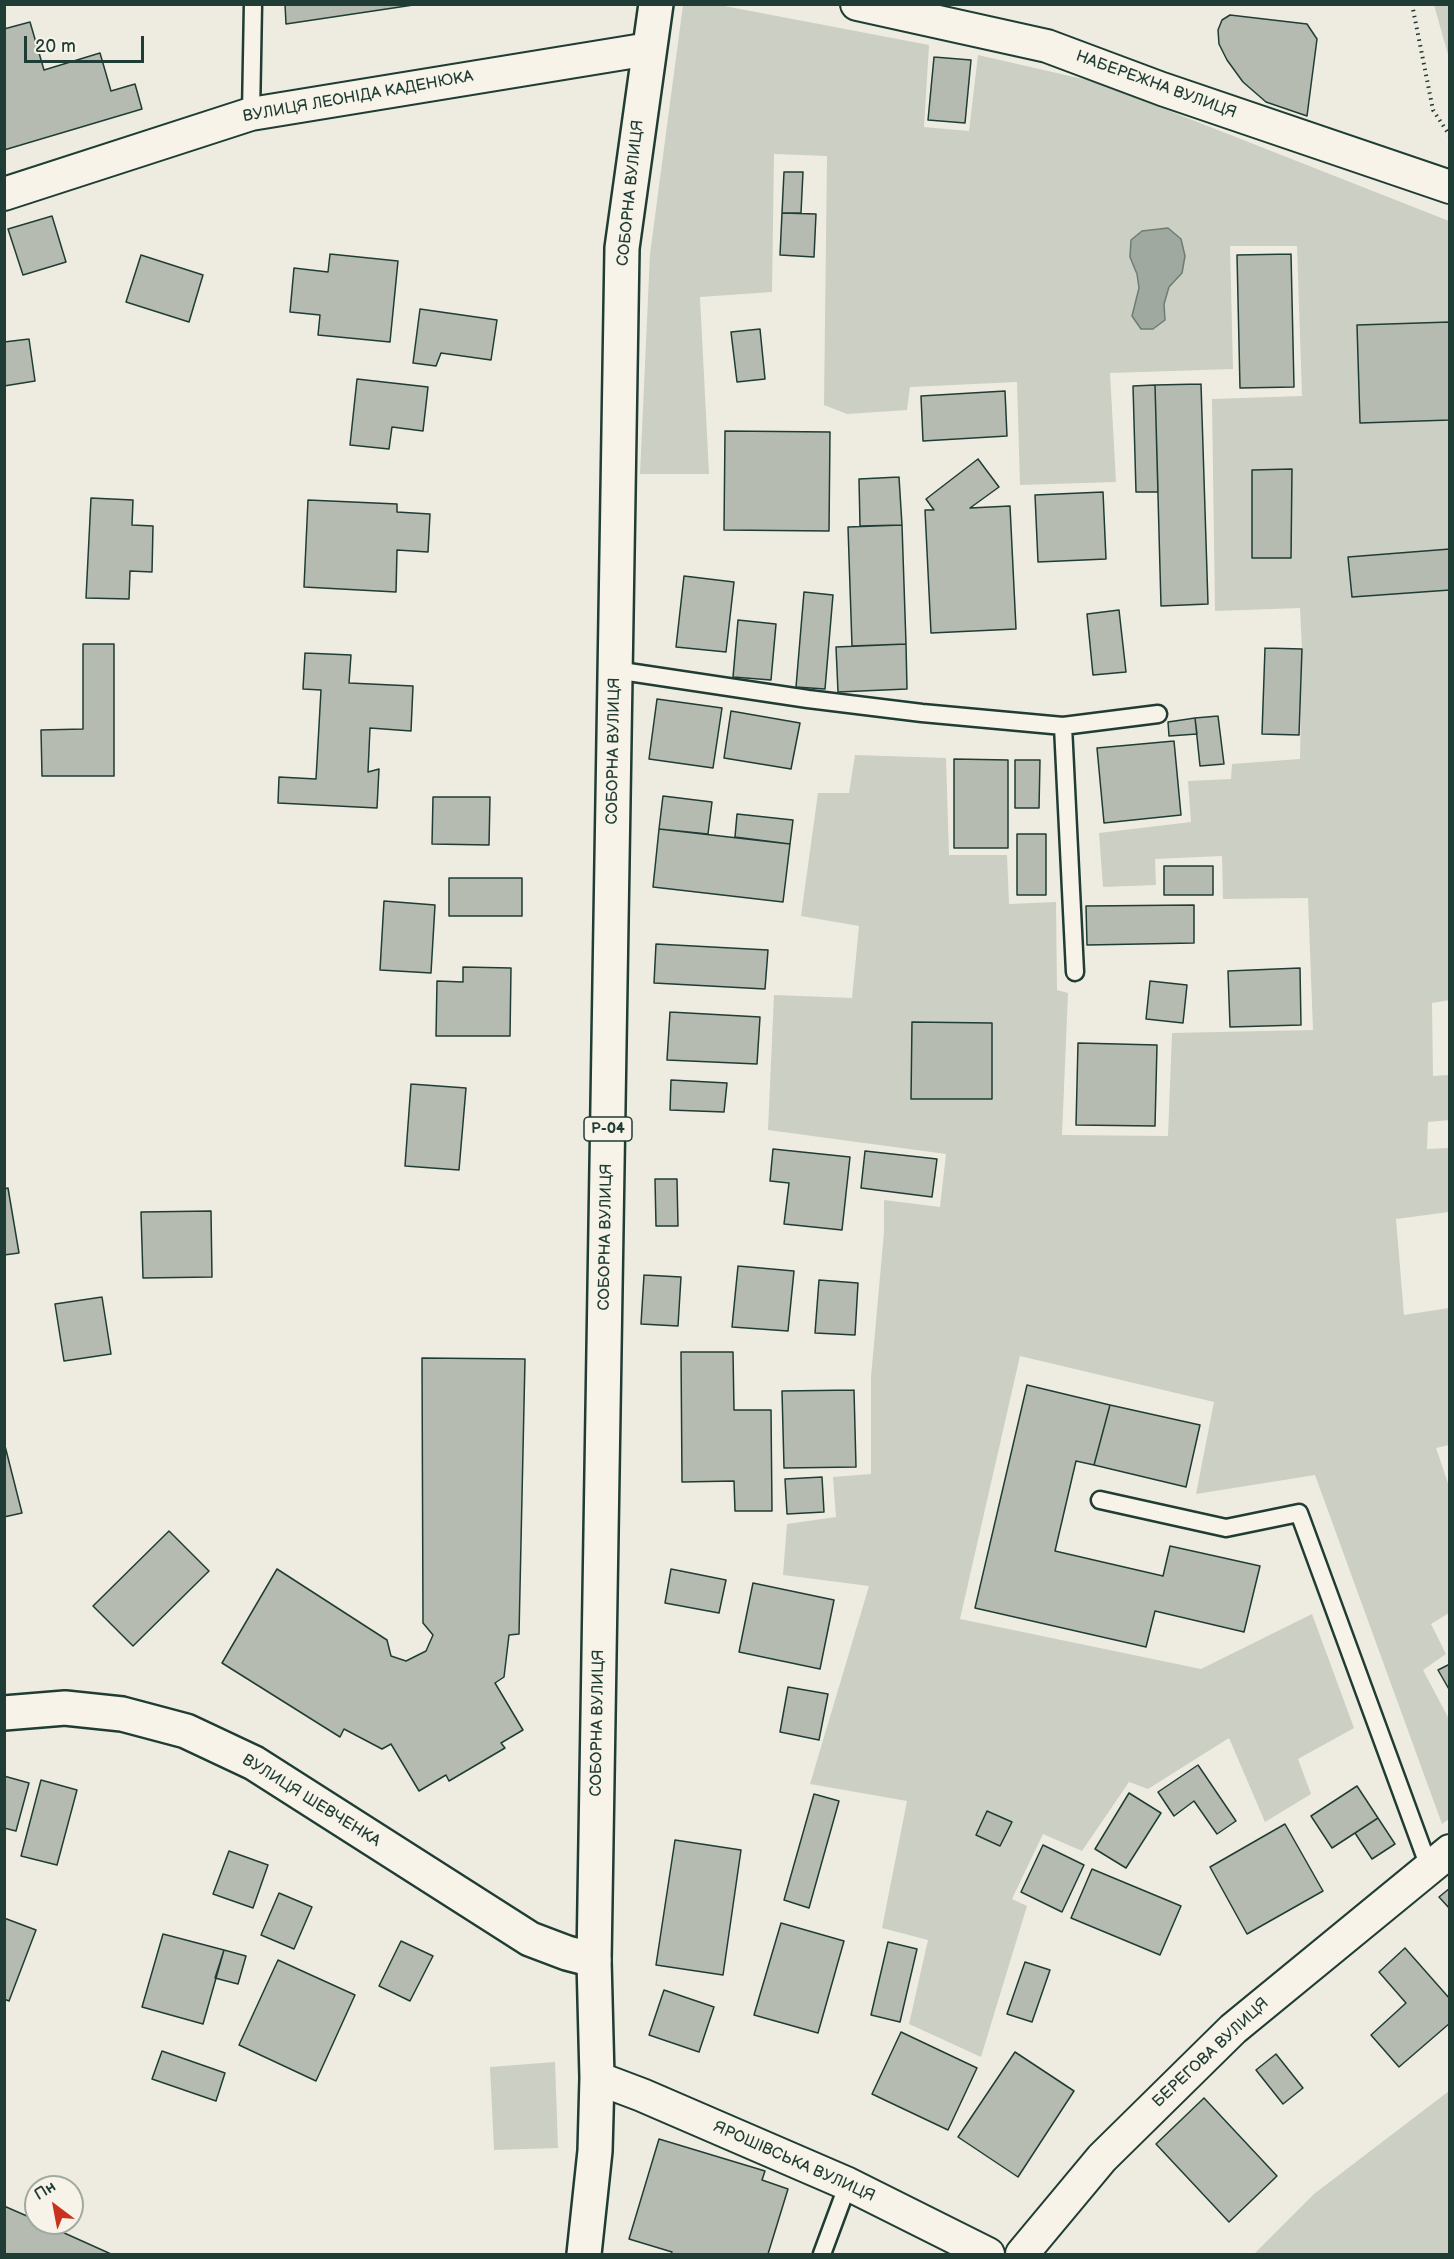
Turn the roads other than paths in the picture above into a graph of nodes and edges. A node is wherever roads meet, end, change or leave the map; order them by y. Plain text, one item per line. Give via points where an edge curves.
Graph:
1 (253, 4) edge
2 (656, 4) edge
3 (857, 4) edge
4 (649, 49) junction
5 (251, 114) junction
6 (1449, 187) edge
7 (4, 194) edge
8 (615, 670) junction
9 (1158, 714) dead end
10 (1063, 726) junction
11 (1075, 972) dead end
12 (1100, 1500) dead end
13 (4, 1713) edge
14 (1439, 1859) edge
15 (594, 1960) junction
16 (597, 2078) junction
17 (848, 2184) junction
18 (584, 2254) edge
19 (822, 2254) edge
20 (988, 2254) edge
21 (1022, 2254) edge

1 - 5 lane
2 - 4 main road, СОБОРНА ВУЛИЦЯ / Р-04
3 - 6 street, НАБЕРЕЖНА ВУЛИЦЯ via 1047,46
4 - 5 street, ВУЛИЦЯ ЛЕОНІДА КАДЕНЮКА
4 - 8 main road, СОБОРНА ВУЛИЦЯ / Р-04 via 622,248
5 - 7 street, ВУЛИЦЯ ЛЕОНІДА КАДЕНЮКА
8 - 10 lane via 899,710
8 - 15 main road, СОБОРНА ВУЛИЦЯ / Р-04
9 - 10 lane
10 - 11 lane
12 - 14 lane via 1226,1528 1299,1513
13 - 15 main road, ВУЛИЦЯ ШЕВЧЕНКА via 65,1708 122,1714 186,1731 254,1763 530,1939
14 - 21 street, БЕРЕГОВА ВУЛИЦЯ via 1233,2029 1102,2158
15 - 16 main road, СОБОРНА ВУЛИЦЯ / Р-04
16 - 17 street, ЯРОШІВСЬКА ВУЛИЦЯ
16 - 18 main road, СОБОРНА ВУЛИЦЯ / Р-04 via 595,2151
17 - 19 lane
17 - 20 street, ЯРОШІВСЬКА ВУЛИЦЯ

